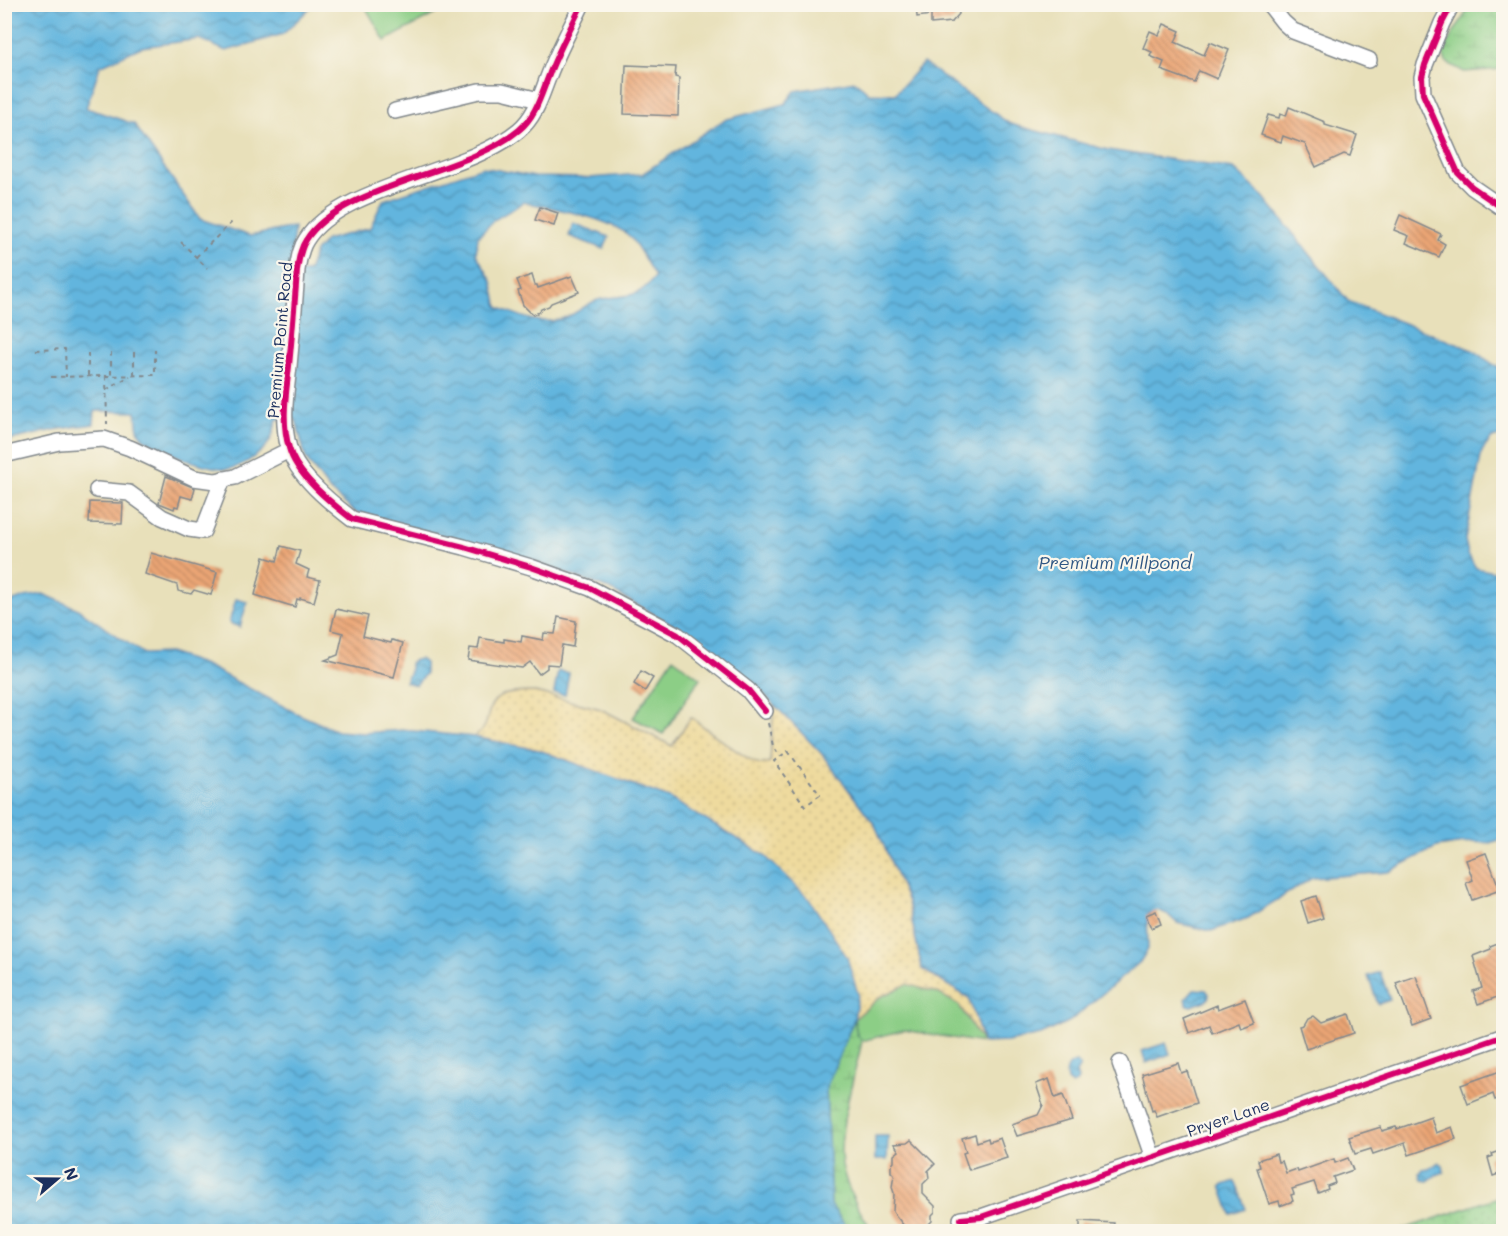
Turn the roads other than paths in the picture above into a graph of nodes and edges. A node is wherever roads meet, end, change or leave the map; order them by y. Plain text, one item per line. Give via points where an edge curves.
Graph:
1 (582, 4) edge
2 (1269, 4) edge
3 (1452, 4) edge
4 (1369, 60) dead end
5 (539, 100) junction
6 (395, 111) dead end
7 (1503, 209) edge
8 (289, 450) junction
9 (4, 455) edge
10 (223, 479) junction
11 (97, 490) dead end
12 (765, 711) road end
13 (1503, 1036) edge
14 (1120, 1063) dead end
15 (1153, 1158) junction
16 (961, 1219) dead end

1 - 5 street, Premium Point Road
2 - 4 street via 1293,31
3 - 7 street via 1425,65 1423,94 1458,173
5 - 6 street via 502,91 479,91
5 - 8 street, Premium Point Road via 530,120 503,143 363,198 333,214 307,238 297,270 284,420
8 - 10 street
8 - 12 street, Premium Point Road via 315,487 352,519 464,547 590,588 678,635 748,690
9 - 10 street via 59,442 107,440 194,478
10 - 11 street via 203,531 162,517 129,493
13 - 15 street, Pryer Lane
14 - 15 street
15 - 16 street, Pryer Lane via 981,1217

